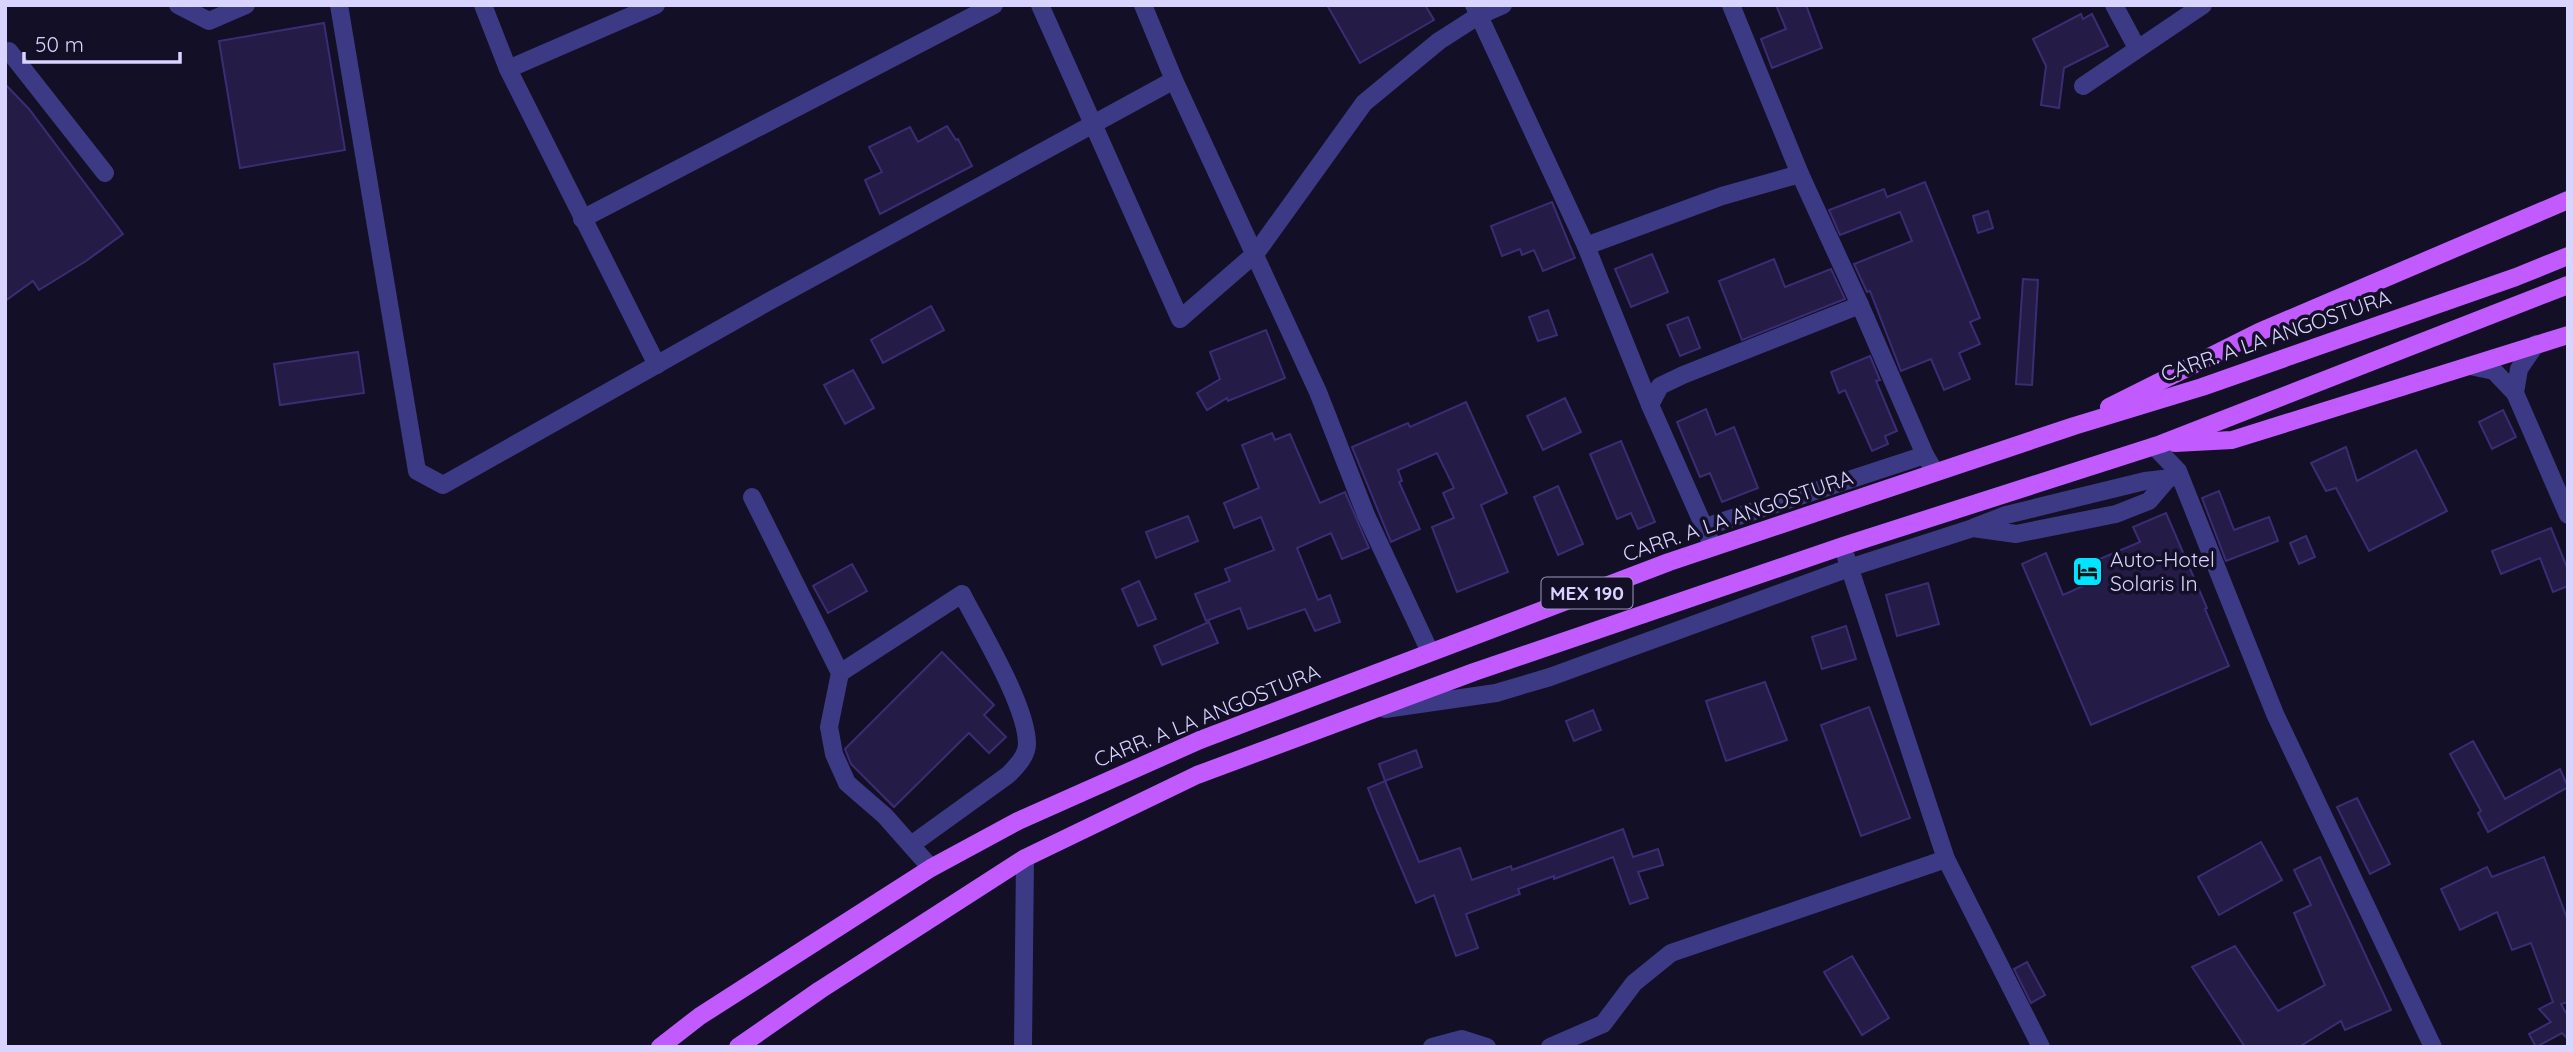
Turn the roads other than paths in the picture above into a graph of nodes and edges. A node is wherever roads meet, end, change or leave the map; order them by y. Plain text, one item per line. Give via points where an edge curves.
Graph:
1 (178, 5) edge
2 (246, 5) edge
3 (339, 5) edge
4 (483, 5) edge
5 (656, 5) edge
6 (994, 5) edge
7 (1040, 5) edge
8 (1143, 5) edge
9 (1503, 5) edge
10 (1731, 5) edge
11 (2114, 5) edge
12 (2203, 5) edge
13 (1476, 11) edge
14 (2137, 48) junction
15 (5, 55) edge
16 (508, 69) junction
17 (1174, 80) junction
18 (2083, 86) dead end
19 (1093, 124) junction
20 (105, 173) dead end
21 (1800, 174) junction
22 (2568, 200) edge
23 (582, 219) junction
24 (1586, 246) junction
25 (1256, 253) junction
26 (2568, 256) edge
27 (2568, 285) edge
28 (1860, 305) junction
29 (2568, 335) edge
30 (2536, 344) junction
31 (657, 365) junction
32 (2470, 366) junction
33 (2515, 393) junction
34 (1650, 405) junction
35 (2074, 426) junction
36 (2158, 445) junction
37 (1925, 455) junction
38 (1935, 472) junction
39 (2173, 478) junction
40 (752, 497) dead end
41 (2568, 515) edge
42 (1702, 528) junction
43 (1973, 528) junction
44 (1843, 546) junction
45 (1713, 547) junction
46 (1849, 568) junction
47 (1430, 652) junction
48 (840, 673) junction
49 (1371, 711) junction
50 (911, 845) junction
51 (1026, 858) junction
52 (1946, 859) junction
53 (931, 868) junction
54 (660, 1047) edge
55 (738, 1047) edge
56 (1023, 1047) edge
57 (1432, 1047) edge
58 (1488, 1047) edge
59 (1550, 1047) edge
60 (2041, 1047) edge
61 (2433, 1047) edge

1 - 2 street via 209,20
3 - 31 street via 417,471 443,485
4 - 16 street
5 - 16 street
6 - 23 street
7 - 19 street
8 - 17 street
9 - 13 street
10 - 21 street
11 - 14 street
12 - 14 street
13 - 24 street
13 - 25 street via 1364,103
14 - 18 street
15 - 20 street via 9,51
16 - 23 street
17 - 19 street
17 - 25 street
19 - 25 street via 1180,319
19 - 31 street
21 - 24 street
21 - 28 street
22 - 35 main road via 2259,332
23 - 31 street
24 - 34 street
25 - 47 street via 1366,515
26 - 35 main road, CARR. A LA ANGOSTURA / MEX 190 via 2202,387
27 - 36 main road, MEX 190
28 - 34 street via 1682,375 1660,386
28 - 37 street
29 - 30 main road
30 - 32 main road
30 - 33 street via 2519,369
32 - 33 street via 2494,371
32 - 36 main road via 2232,440
33 - 41 street
34 - 42 street
35 - 38 main road, CARR. A LA ANGOSTURA / MEX 190
36 - 39 street via 2178,471
36 - 44 main road, MEX 190
37 - 38 street
37 - 42 street
38 - 45 main road, CARR. A LA ANGOSTURA / MEX 190
39 - 43 street via 2006,515
39 - 43 street via 2149,502 2116,514 2016,534
39 - 61 street via 2275,714
40 - 48 street
42 - 45 street
43 - 46 street
44 - 46 street
44 - 49 main road, MEX 190
45 - 47 main road, CARR. A LA ANGOSTURA / MEX 190
46 - 49 street via 1496,694
46 - 52 street
47 - 53 main road, CARR. A LA ANGOSTURA / MEX 190 via 1200,740 1018,821
48 - 50 street via 829,727 838,764 846,783
48 - 50 street via 962,594 1021,710 1028,746 1021,763
49 - 51 main road, MEX 190 via 1197,775
50 - 53 street
51 - 55 main road, MEX 190
51 - 56 street
52 - 59 street via 1671,953 1634,983 1603,1024
52 - 60 street
53 - 54 main road, CARR. A LA ANGOSTURA / MEX 190
57 - 58 street via 1462,1040

